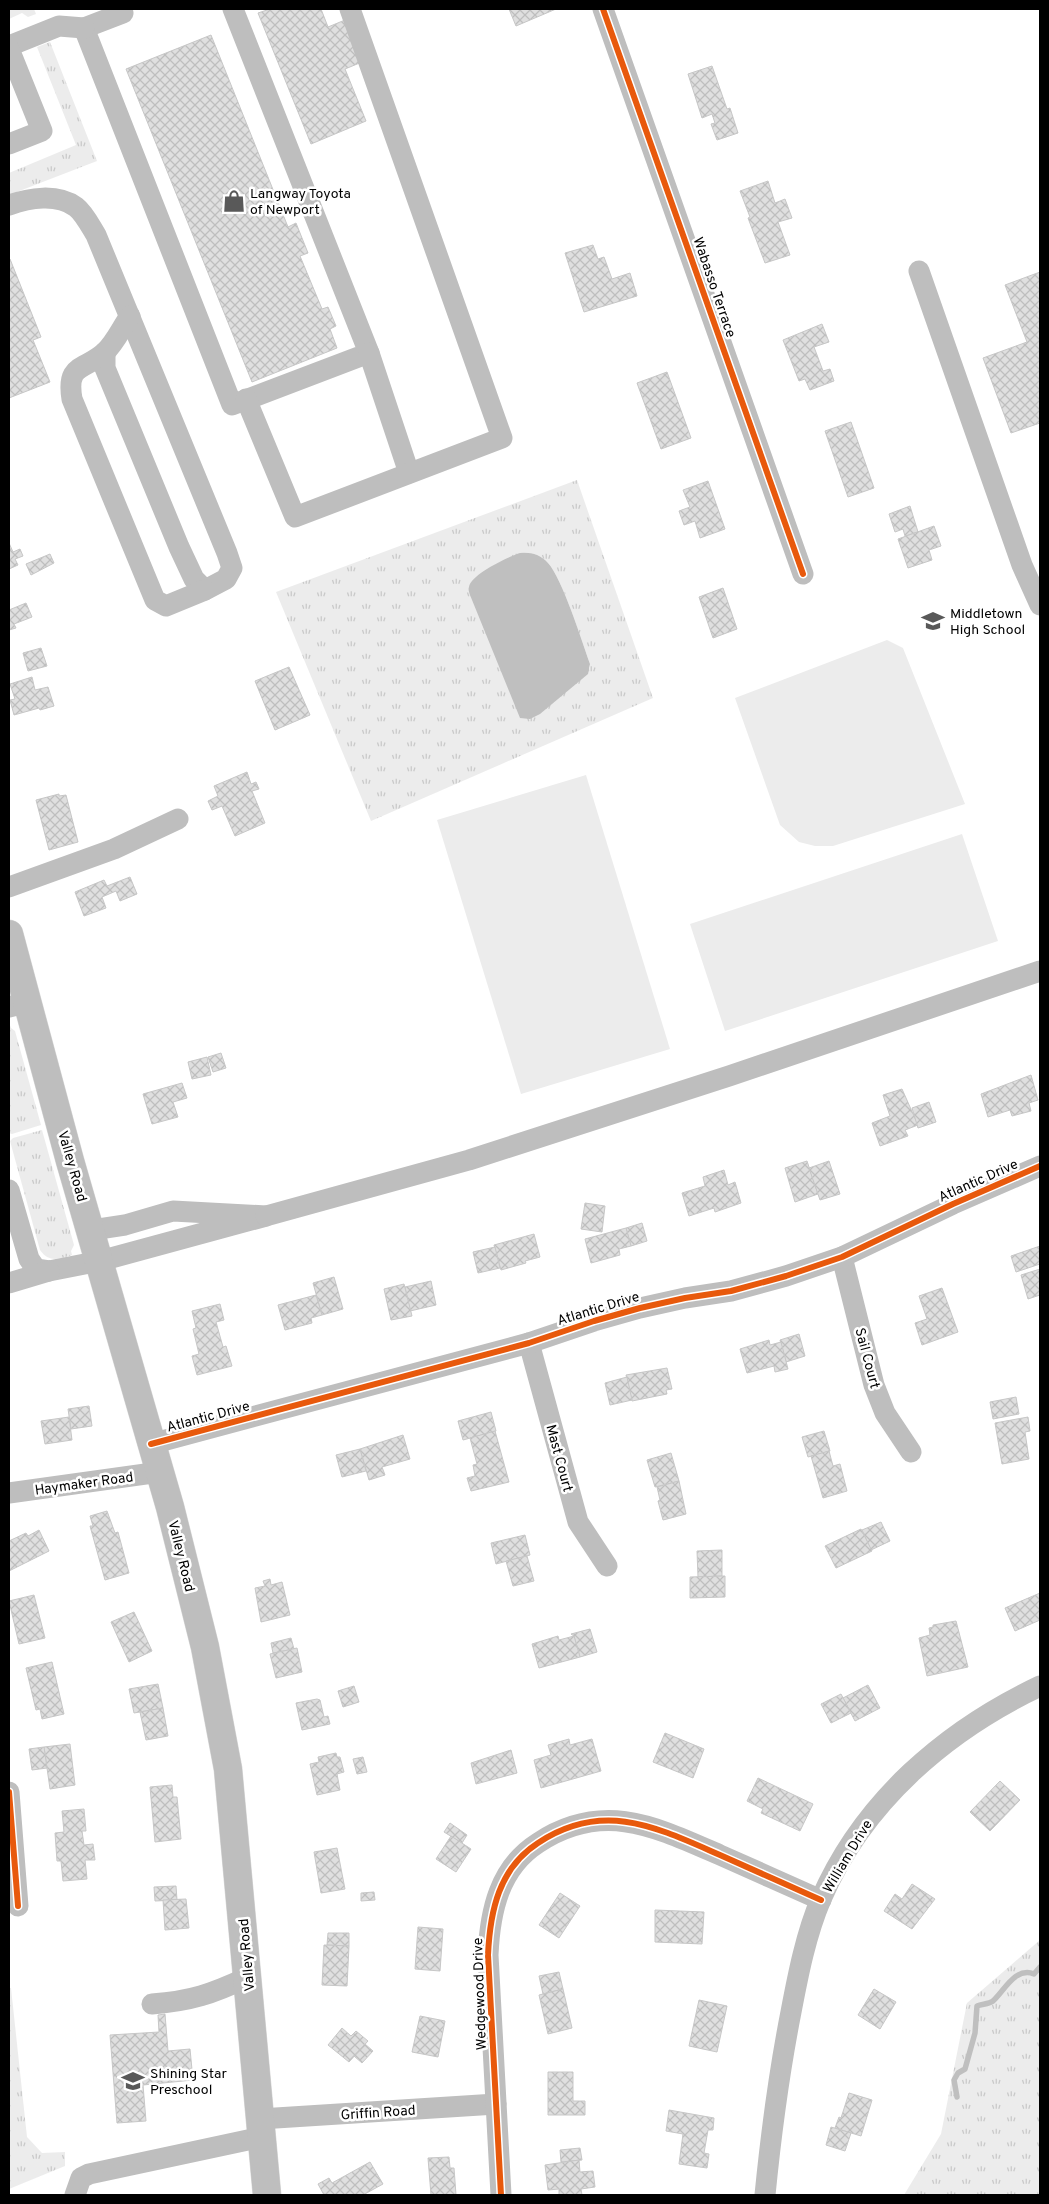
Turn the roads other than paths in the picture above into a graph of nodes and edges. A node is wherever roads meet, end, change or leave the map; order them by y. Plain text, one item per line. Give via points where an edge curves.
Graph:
1 (233, 9) edge
2 (350, 9) edge
3 (603, 9) edge
4 (126, 10) edge
5 (84, 28) junction
6 (9, 47) edge
7 (9, 144) edge
8 (9, 205) edge
9 (919, 271) dead end
10 (130, 316) junction
11 (106, 352) junction
12 (369, 353) junction
13 (246, 399) junction
14 (409, 473) junction
15 (803, 574) dead end
16 (205, 590) junction
17 (1040, 605) edge
18 (178, 819) dead end
19 (9, 887) edge
20 (9, 934) edge
21 (1040, 970) edge
22 (18, 1005) edge
23 (1040, 1166) edge
24 (9, 1190) edge
25 (266, 1216) junction
26 (92, 1230) junction
27 (842, 1257) junction
28 (100, 1260) junction
29 (49, 1271) junction
30 (9, 1283) edge
31 (529, 1343) junction
32 (151, 1444) junction
33 (911, 1452) dead end
34 (160, 1472) junction
35 (9, 1493) edge
36 (607, 1566) dead end
37 (1040, 1686) edge
38 (9, 1792) edge
39 (821, 1900) junction
40 (18, 1906) dead end
41 (248, 1977) junction
42 (152, 2004) dead end
43 (496, 2104) junction
44 (261, 2128) junction
45 (75, 2195) edge
46 (267, 2195) edge
47 (501, 2195) edge
48 (765, 2195) edge

1 - 12 street
2 - 14 street via 502,438
3 - 15 street, Wabasso Terrace
4 - 5 street
5 - 6 street via 58,26
5 - 13 street via 232,405
6 - 7 street via 42,131
8 - 10 street via 21,200 55,198 77,207 96,235
9 - 17 street via 1022,564
10 - 11 street
10 - 16 street via 232,568 226,579
11 - 16 street via 105,368 179,547 194,579
11 - 16 street via 71,377 72,399 154,600 166,606
12 - 13 street
12 - 14 street
13 - 14 street via 294,517
18 - 19 street via 114,849
20 - 22 main road, Valley Road
21 - 25 street via 469,1160
22 - 26 main road, Valley Road
23 - 27 street, Atlantic Drive
24 - 29 street via 29,1259 36,1269
25 - 26 street via 173,1211
25 - 28 street
26 - 28 main road, Valley Road
27 - 31 street, Atlantic Drive via 731,1291 640,1308
27 - 33 street, Sail Court via 874,1385 886,1413
28 - 29 street
28 - 32 main road, Valley Road
29 - 30 street
31 - 32 street, Atlantic Drive
31 - 36 street, Mast Court via 578,1522
32 - 34 main road, Valley Road
34 - 35 street, Haymaker Road
34 - 41 main road, Valley Road via 205,1647 228,1769
37 - 39 street, William Drive via 973,1722 911,1772 854,1837
38 - 40 street
39 - 43 street, Wedgewood Drive via 642,1823 599,1820 576,1824 526,1850 503,1879 492,1912 488,1955
39 - 48 street, William Drive via 795,1990 780,2071
41 - 42 street via 214,1993 178,2002
41 - 44 main road, Valley Road
43 - 44 street, Griffin Road
43 - 47 street, Wedgewood Drive
44 - 45 street, Griffin Road via 89,2174 81,2178
44 - 46 main road, Valley Road

